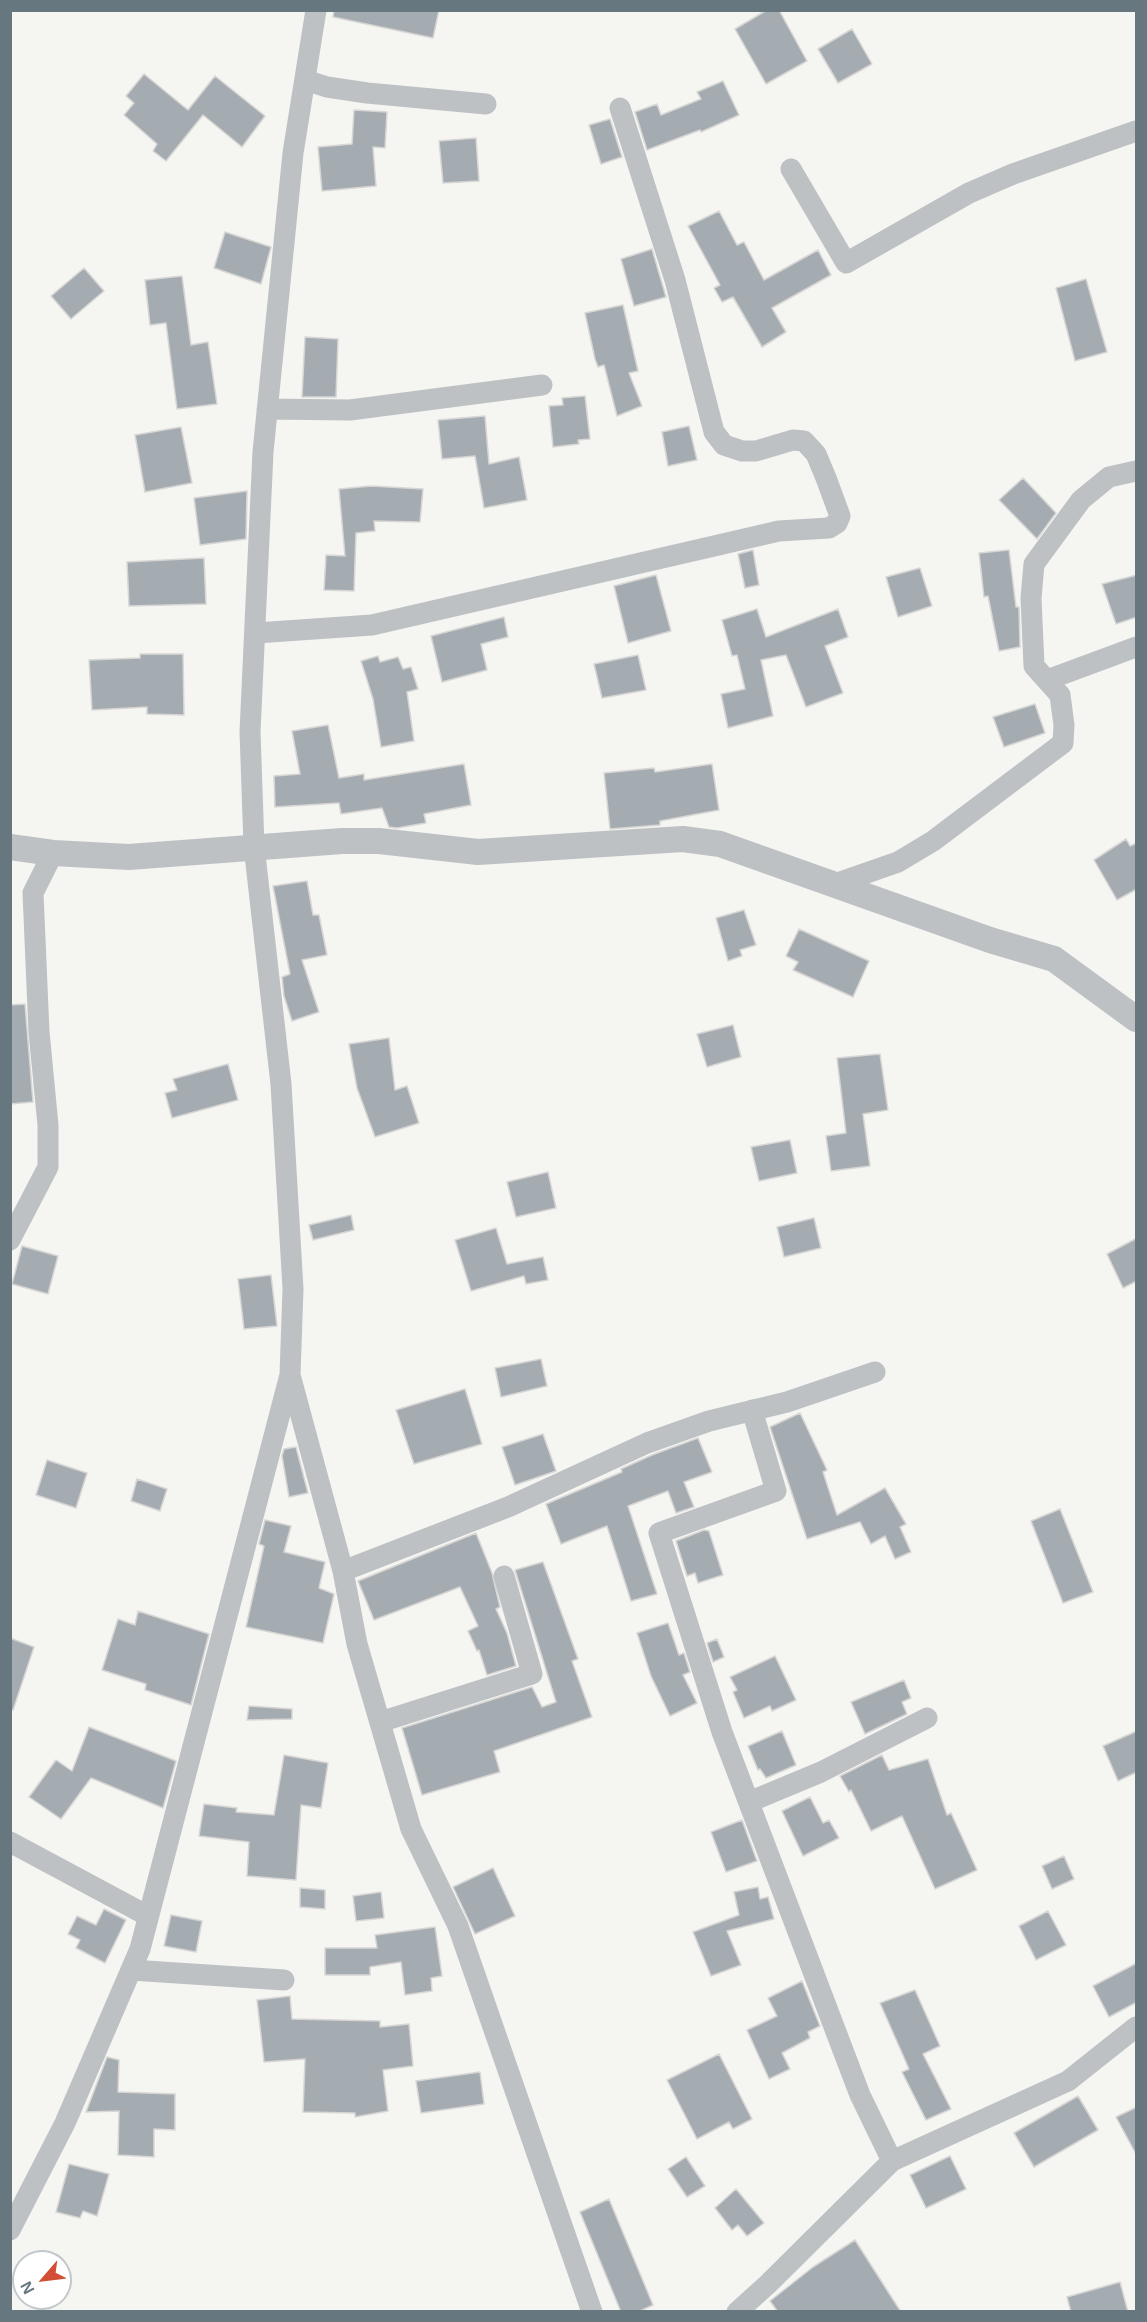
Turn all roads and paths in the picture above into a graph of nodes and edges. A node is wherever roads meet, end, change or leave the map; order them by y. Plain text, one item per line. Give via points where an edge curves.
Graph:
1 (316, 10) edge
2 (305, 80) junction
3 (486, 104) dead end
4 (620, 108) dead end
5 (1137, 131) edge
6 (792, 169) dead end
7 (542, 386) dead end
8 (267, 409) junction
9 (1137, 471) edge
10 (256, 633) junction
11 (1137, 647) edge
12 (1047, 680) junction
13 (254, 846) junction
14 (10, 847) edge
15 (53, 854) junction
16 (832, 885) junction
17 (1137, 1018) edge
18 (10, 1240) edge
19 (875, 1372) dead end
20 (290, 1375) junction
21 (752, 1410) junction
22 (343, 1571) junction
23 (504, 1576) dead end
24 (927, 1718) dead end
25 (380, 1722) junction
26 (749, 1802) junction
27 (10, 1842) edge
28 (148, 1916) junction
29 (131, 1970) junction
30 (284, 1980) dead end
31 (1137, 2027) edge
32 (892, 2161) junction
33 (10, 2230) edge
34 (592, 2312) edge
35 (736, 2312) edge

1 - 2 street
2 - 3 street via 357,92
2 - 8 street via 293,153
4 - 10 street via 675,280 714,432 724,445 742,451 804,441 823,470 840,516 837,524 829,528 779,531 372,626
5 - 6 street via 969,193 846,263
7 - 8 street via 350,410
8 - 10 street
9 - 12 street via 1109,477 1081,500 1034,564 1034,666
10 - 13 street via 250,732
11 - 12 street
12 - 16 street via 1060,695 1064,743 933,842 898,862
13 - 15 street via 129,857
13 - 16 street via 379,840 478,852 683,839 720,844
13 - 20 street via 282,1084 293,1289
14 - 15 street
15 - 18 street via 33,893 48,1167
16 - 17 street via 1054,960
19 - 21 street
20 - 22 street
20 - 28 street
21 - 22 street via 647,1443 508,1507
21 - 26 street via 776,1491 659,1533 722,1732
22 - 25 street via 357,1644
23 - 25 street via 532,1674
24 - 26 street via 821,1772
25 - 34 street via 411,1829 458,1926
26 - 32 street via 860,2095
27 - 28 street
28 - 29 street
29 - 30 street
29 - 33 street via 65,2123
31 - 32 street via 1068,2081
32 - 35 street

